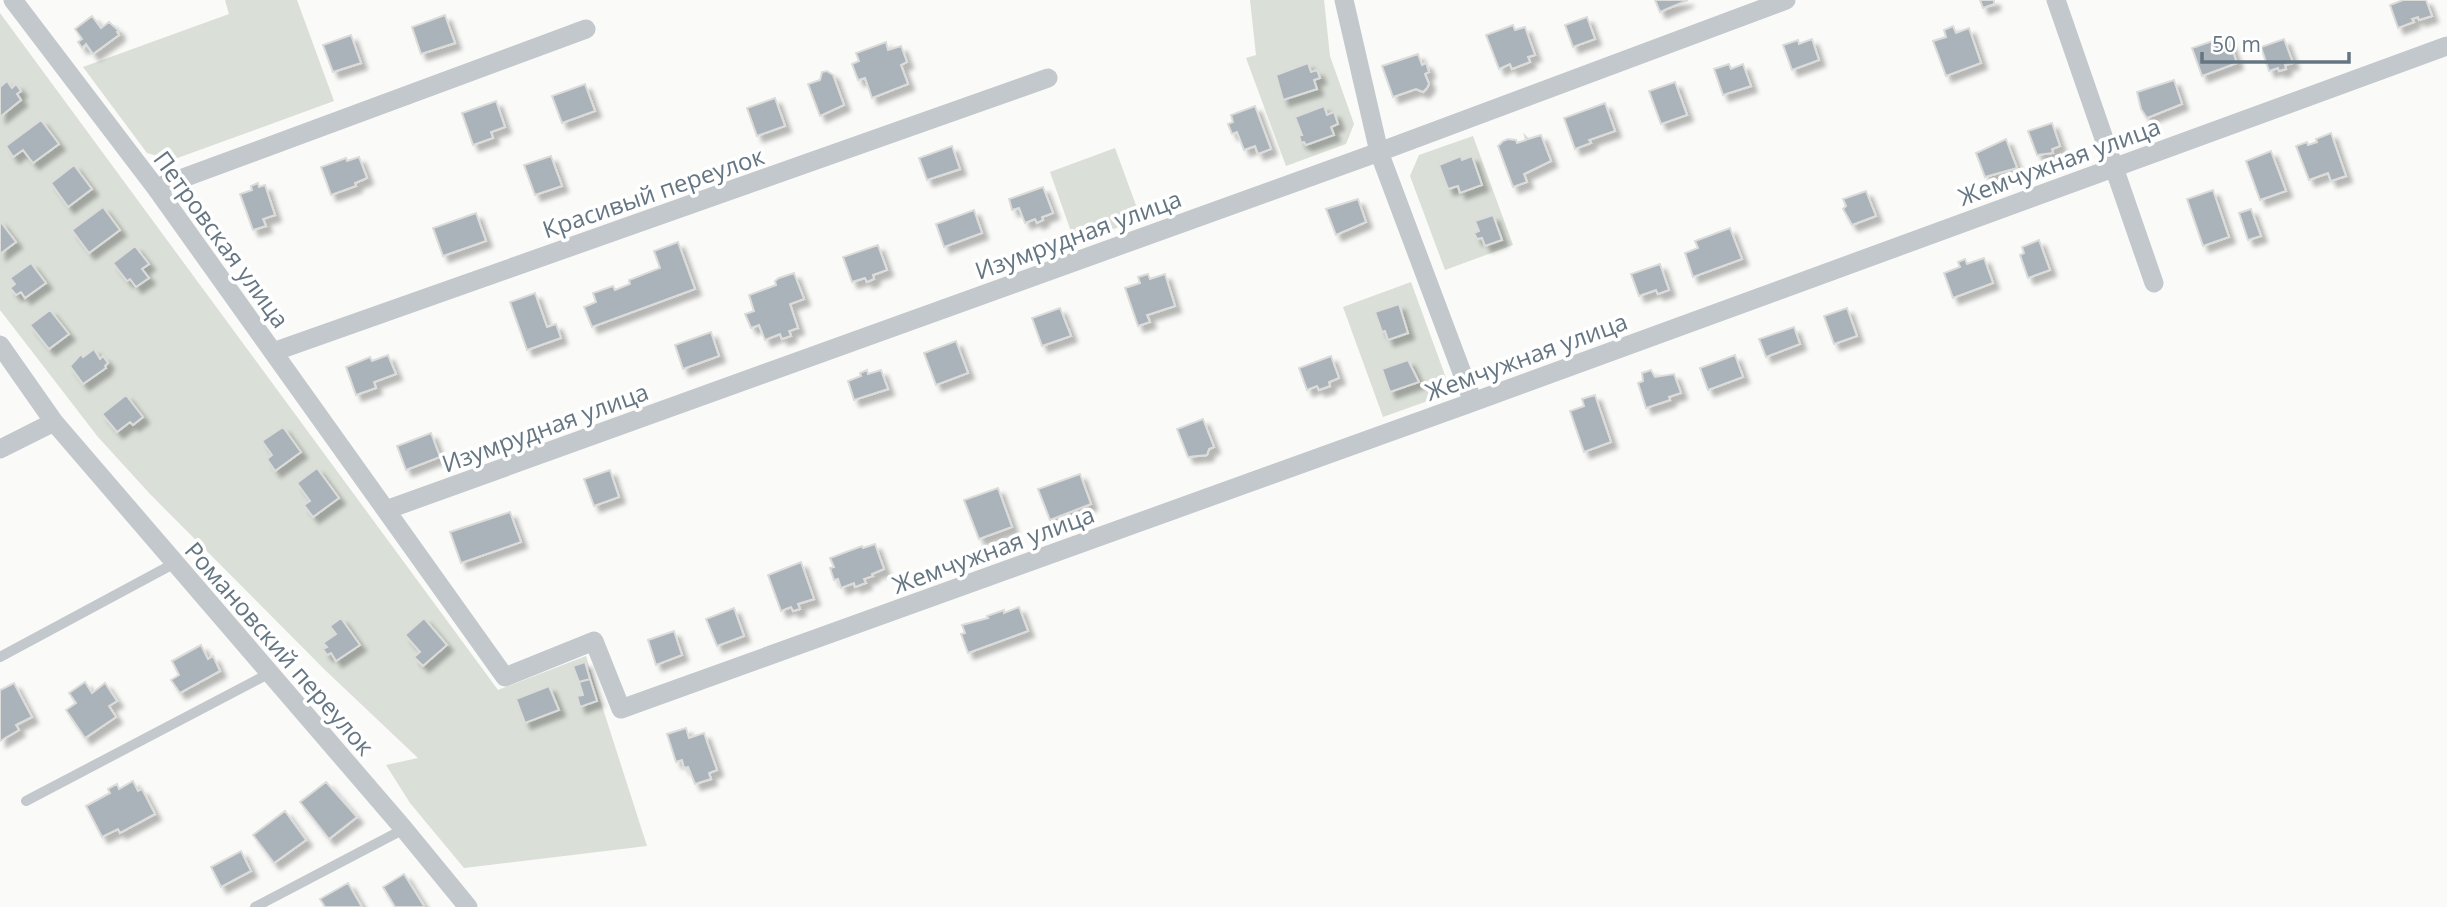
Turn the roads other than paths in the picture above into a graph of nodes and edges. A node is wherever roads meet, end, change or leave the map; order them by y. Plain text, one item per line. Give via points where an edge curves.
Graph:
1 (13, 0) edge
2 (1344, 0) edge
3 (1786, 0) edge
4 (2056, 0) edge
5 (586, 29) dead end
6 (2447, 46) edge
7 (1048, 78) dead end
8 (1379, 152) junction
9 (2114, 167) junction
10 (156, 188) junction
11 (2154, 283) dead end
12 (0, 345) edge
13 (273, 352) junction
14 (1473, 402) junction
15 (54, 422) junction
16 (0, 449) edge
17 (386, 510) junction
18 (175, 563) junction
19 (0, 657) edge
20 (270, 673) junction
21 (621, 709) joint
22 (26, 802) dead end
23 (404, 830) junction
24 (255, 907) edge
25 (468, 907) edge

1 - 10 street, Петровская улица
2 - 8 street
3 - 8 street, Изумрудная улица
4 - 9 street
5 - 10 street
6 - 9 street, Жемчужная улица
7 - 13 street, Красивый переулок
8 - 14 street
8 - 17 street, Изумрудная улица
9 - 11 street
9 - 14 street, Жемчужная улица
10 - 13 street, Петровская улица
12 - 15 street
13 - 17 street, Петровская улица
14 - 21 street, Жемчужная улица
15 - 16 street
15 - 18 street, Романовский переулок
17 - 21 street, Петровская улица via 505,677 594,641
18 - 19 lane
18 - 20 street, Романовский переулок
20 - 22 lane
20 - 23 street, Романовский переулок
23 - 24 lane
23 - 25 street, Романовский переулок

